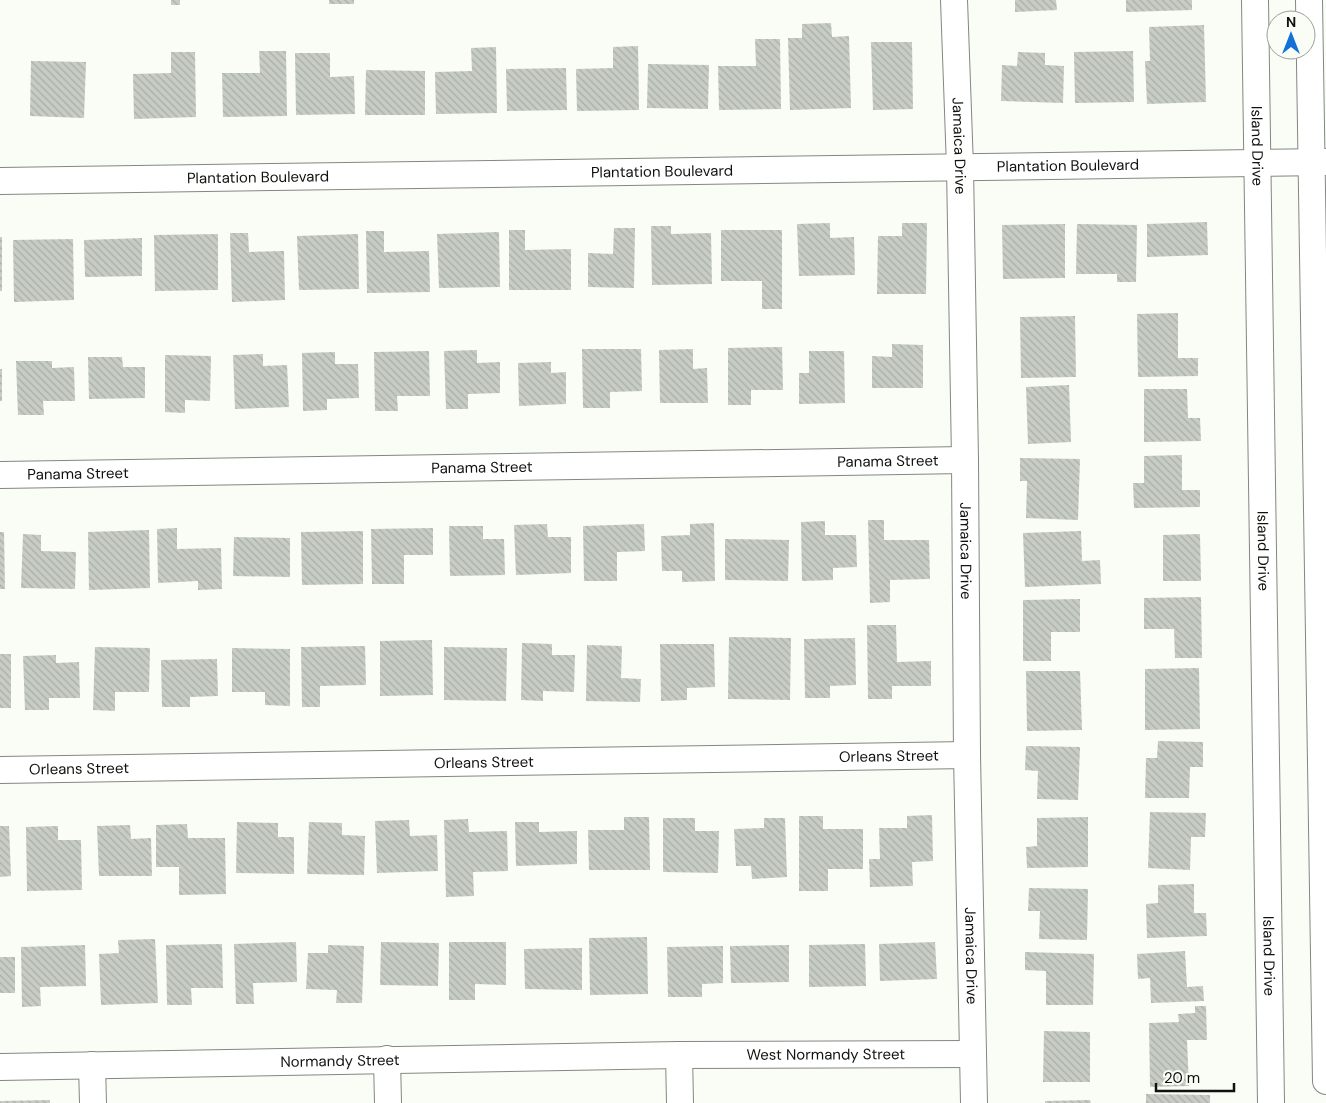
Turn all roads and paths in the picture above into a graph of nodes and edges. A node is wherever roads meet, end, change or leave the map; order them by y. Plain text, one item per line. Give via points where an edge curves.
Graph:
1 (954, 0) edge
2 (1255, 0) edge
3 (1309, 0) edge
4 (1319, 162) edge
5 (1258, 163) junction
6 (960, 167) junction
7 (0, 181) edge
8 (965, 460) junction
9 (0, 474) edge
10 (967, 755) junction
11 (0, 770) edge
12 (973, 1054) junction
13 (679, 1055) junction
14 (387, 1059) junction
15 (92, 1065) junction
16 (0, 1067) edge
17 (1326, 1081) edge
18 (93, 1103) edge
19 (388, 1103) edge
20 (680, 1103) edge
21 (974, 1103) edge
22 (1271, 1103) edge

1 - 6 street, Jamaica Drive
2 - 5 street, Island Drive
3 - 4 street
4 - 5 street, Plantation Boulevard
4 - 17 street
5 - 6 street, Plantation Boulevard
5 - 22 street, Island Drive
6 - 7 street, Plantation Boulevard
6 - 8 street, Jamaica Drive
8 - 9 street, Panama Street
8 - 10 street, Jamaica Drive
10 - 11 street, Orleans Street
10 - 12 street, Jamaica Drive
12 - 13 street, West Normandy Street
12 - 21 street, Jamaica Drive
13 - 14 street, Normandy Street
13 - 20 street
14 - 15 street, Normandy Street
14 - 19 street
15 - 16 street, Normandy Street
15 - 18 street

